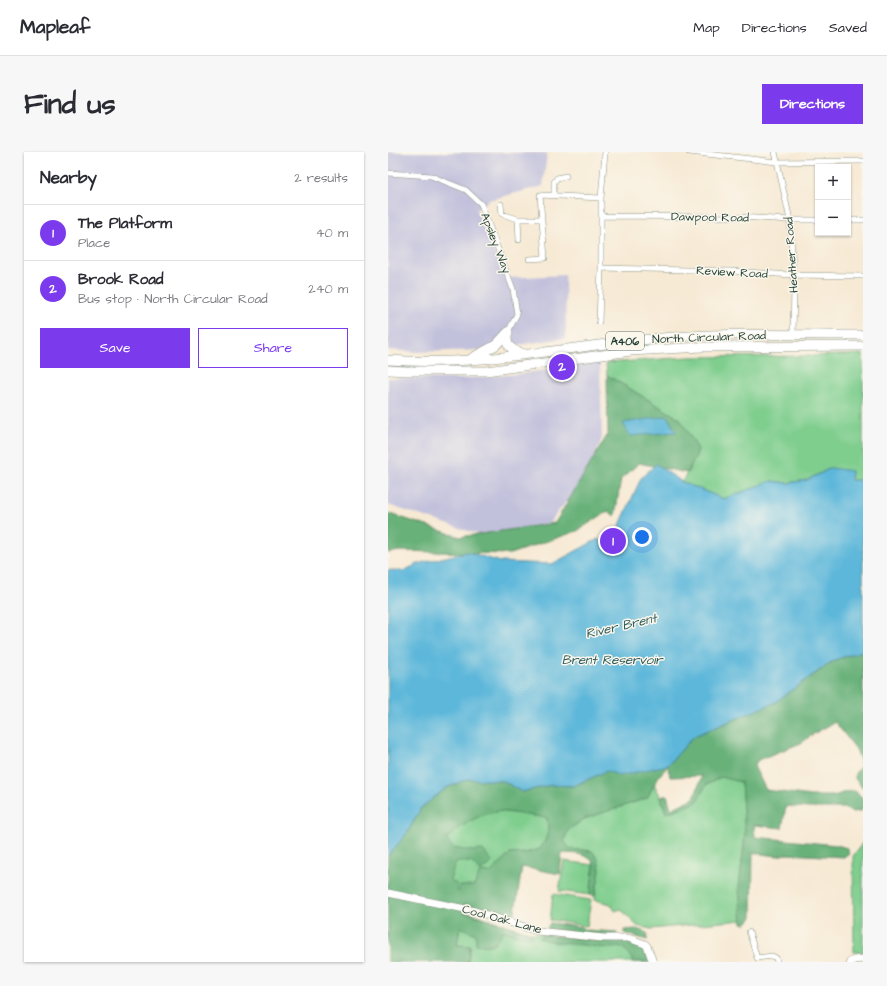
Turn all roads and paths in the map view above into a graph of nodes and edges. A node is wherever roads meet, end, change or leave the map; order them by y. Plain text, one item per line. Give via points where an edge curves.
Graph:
1 (605, 152) edge
2 (689, 152) edge
3 (775, 152) edge
4 (863, 161) edge
5 (777, 162) junction
6 (388, 173) edge
7 (566, 176) dead end
8 (554, 196) junction
9 (601, 198) junction
10 (501, 204) dead end
11 (602, 216) junction
12 (541, 218) junction
13 (518, 219) junction
14 (790, 220) junction
15 (815, 220) edge
16 (851, 220) edge
17 (863, 220) edge
18 (519, 240) dead end
19 (530, 259) dead end
20 (601, 268) junction
21 (792, 275) junction
22 (863, 276) edge
23 (599, 322) dead end
24 (508, 332) junction
25 (793, 335) junction
26 (863, 335) edge
27 (863, 346) edge
28 (526, 355) junction
29 (388, 360) edge
30 (466, 361) junction
31 (388, 370) edge
32 (388, 893) edge
33 (749, 932) dead end
34 (863, 959) edge
35 (653, 962) edge
36 (777, 962) edge
37 (850, 962) edge

1 - 9 street
2 - 5 street
3 - 5 street, Heather Road
4 - 5 street
5 - 14 street, Heather Road
6 - 24 street, Apsley Way via 431,176 466,190 481,204 513,289 517,314
7 - 8 street via 557,178 554,182
8 - 9 street
8 - 12 street via 540,195
9 - 11 street
10 - 13 street via 502,214
11 - 14 street, Dawpool Road
11 - 20 street
12 - 13 street
12 - 19 street via 545,258
13 - 18 street
14 - 15 street, Dawpool Road
14 - 21 street, Heather Road
16 - 17 street
20 - 21 street, Review Road
20 - 23 street
21 - 22 street, Review Road
21 - 25 street, Heather Road
24 - 28 highway via 506,339 509,346
24 - 30 highway via 496,346
25 - 26 highway, North Circular Road / A406
25 - 28 highway, North Circular Road / A406 via 653,338
27 - 31 highway, North Circular Road / A406 via 679,348 593,356 486,371
28 - 30 highway, North Circular Road / A406
29 - 30 highway, North Circular Road / A406
32 - 35 street, Cool Oak Lane via 475,911 537,930 603,938 628,938 645,944
33 - 36 street via 757,958 772,956
34 - 37 street

